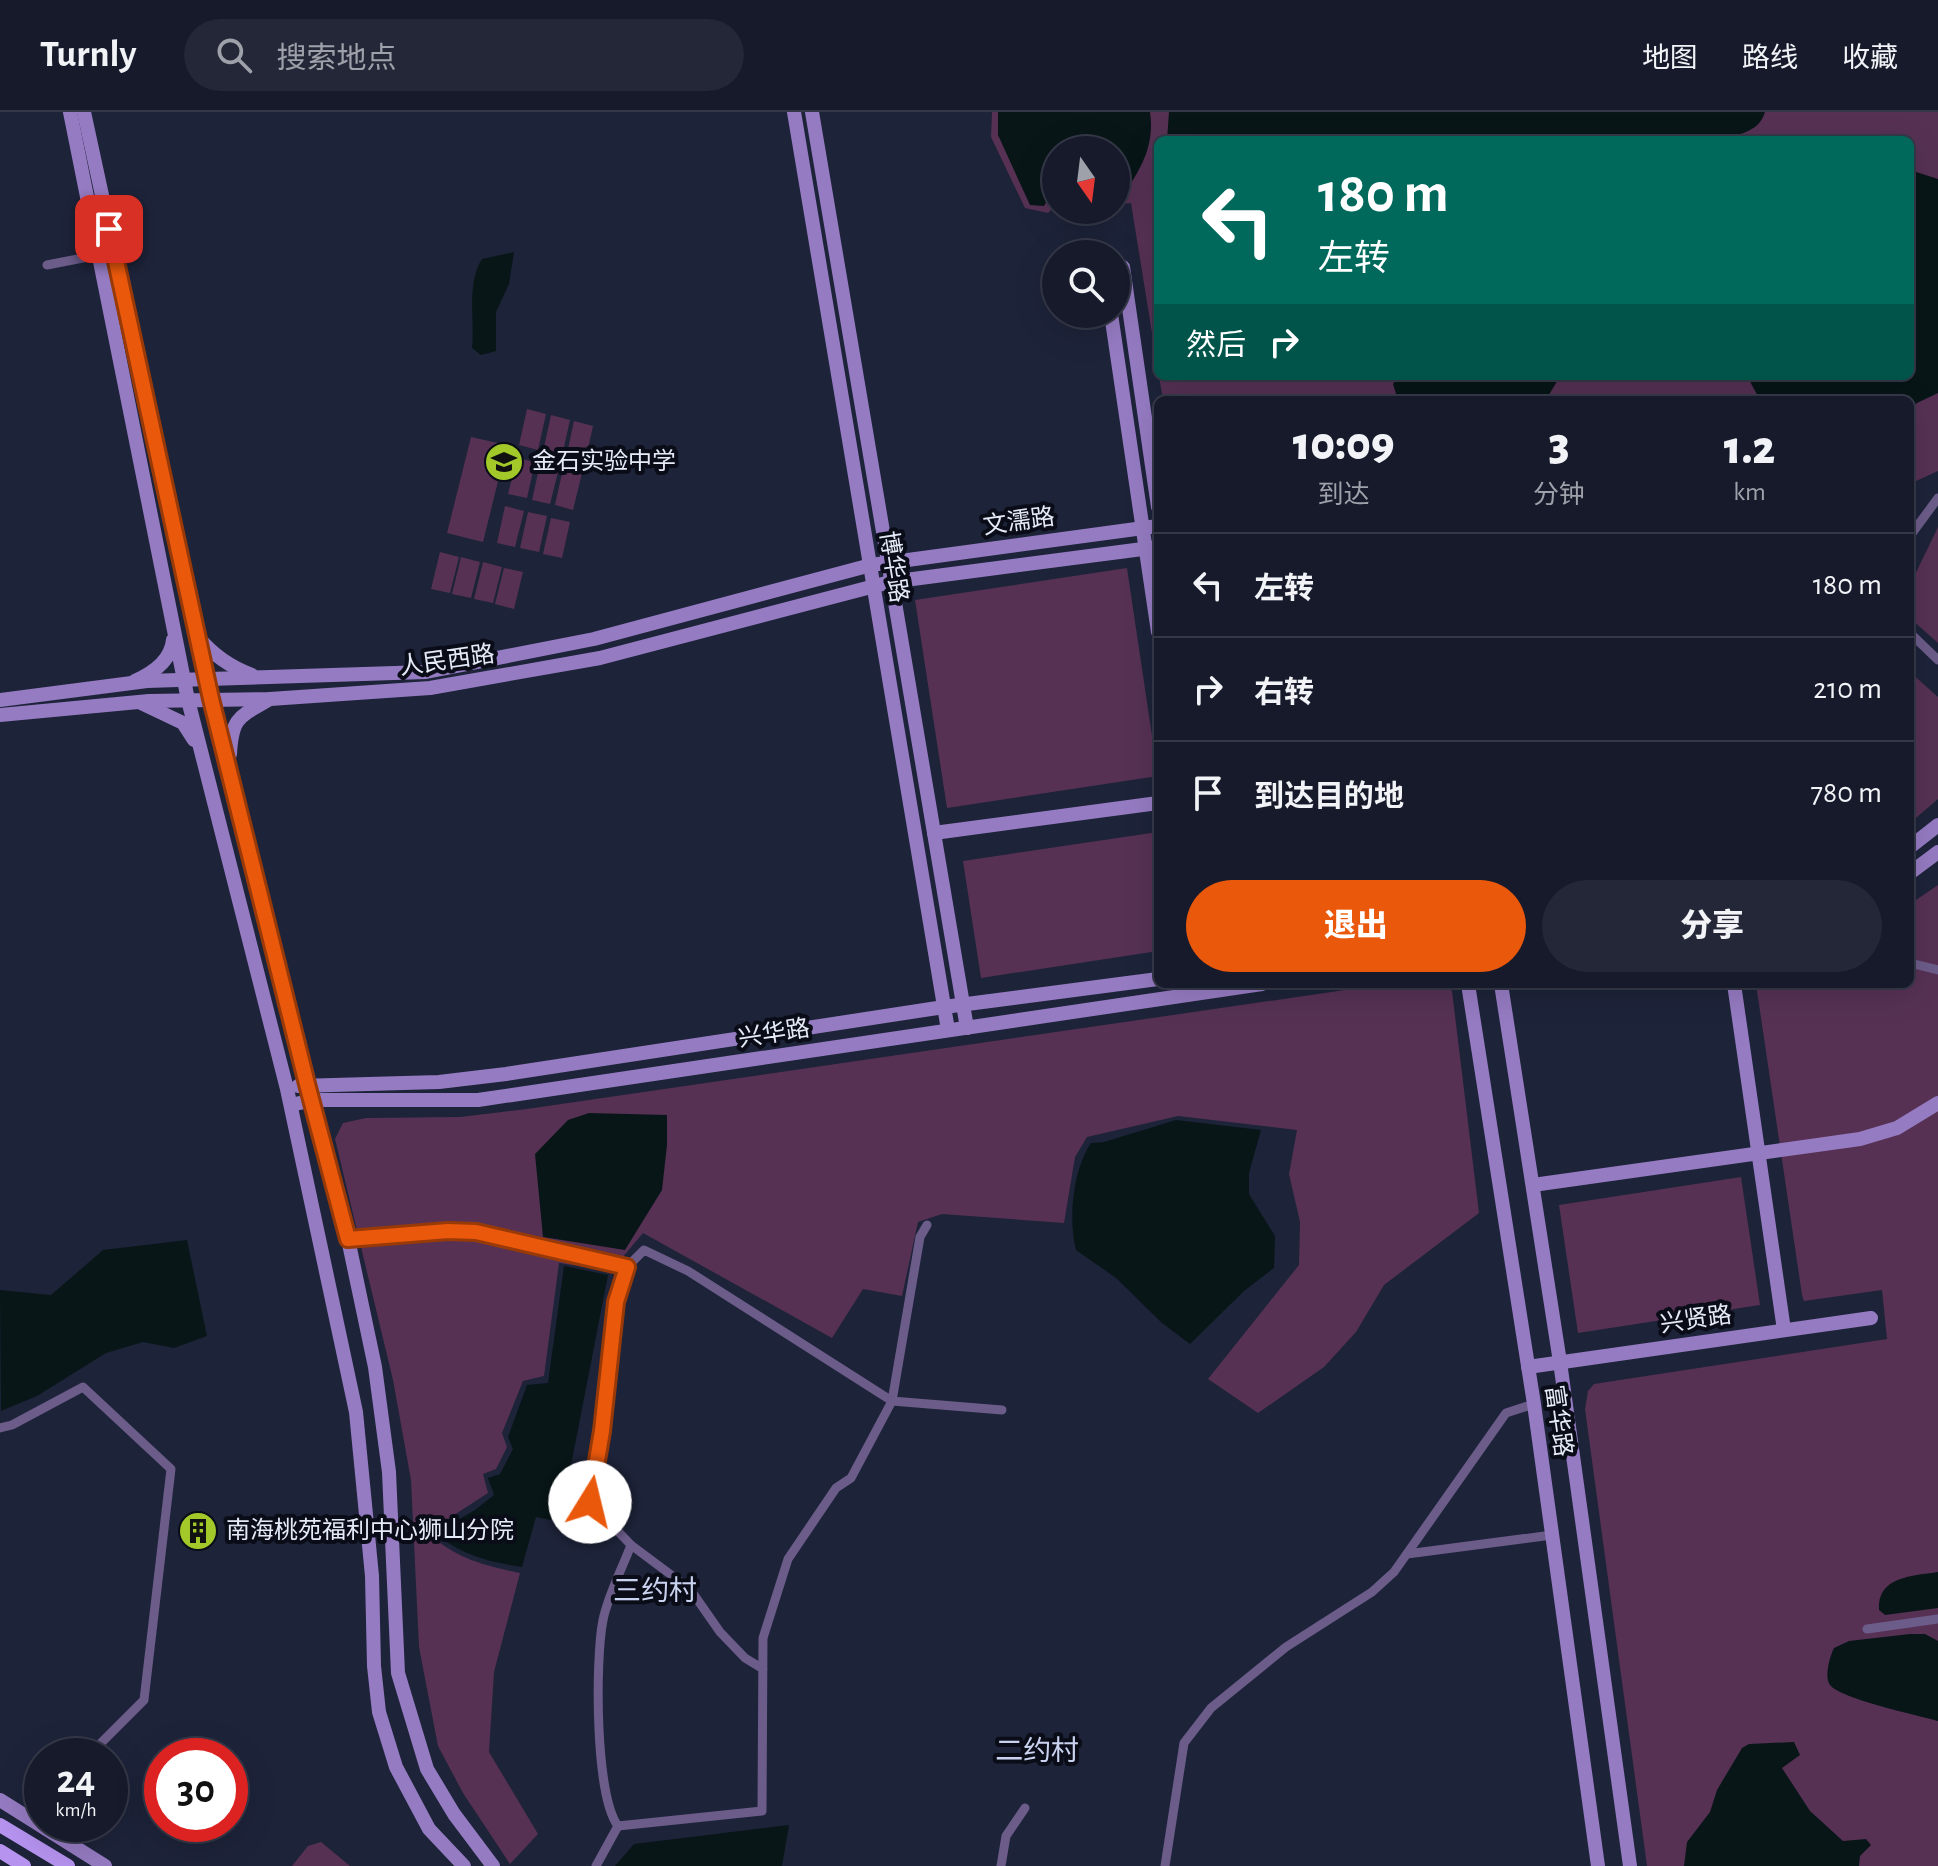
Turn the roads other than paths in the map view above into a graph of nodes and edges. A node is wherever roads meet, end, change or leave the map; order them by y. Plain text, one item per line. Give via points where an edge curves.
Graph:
1 (70, 112) edge
2 (84, 112) edge
3 (794, 112) edge
4 (812, 112) edge
5 (98, 255) junction
6 (47, 265) dead end
7 (1114, 328) edge
8 (1129, 328) edge
9 (1154, 482) edge
10 (1938, 498) edge
11 (1150, 527) edge
12 (1914, 531) edge
13 (1152, 548) edge
14 (886, 562) junction
15 (871, 565) junction
16 (1154, 576) edge
17 (890, 582) junction
18 (874, 586) junction
19 (174, 632) junction
20 (196, 633) junction
21 (1914, 637) edge
22 (1938, 660) edge
23 (264, 679) junction
24 (184, 681) junction
25 (207, 681) junction
26 (124, 684) junction
27 (211, 699) junction
28 (270, 699) junction
29 (0, 700) edge
30 (188, 700) junction
31 (136, 702) junction
32 (0, 715) edge
33 (200, 749) junction
34 (230, 775) junction
35 (1154, 804) edge
36 (1154, 811) edge
37 (1938, 825) edge
38 (934, 838) junction
39 (1914, 844) edge
40 (1938, 852) edge
41 (1914, 870) edge
42 (1914, 964) edge
43 (1938, 970) edge
44 (1154, 980) edge
45 (1235, 988) edge
46 (1469, 988) edge
47 (1502, 988) edge
48 (1735, 988) edge
49 (962, 1005) junction
50 (944, 1007) junction
51 (967, 1028) junction
52 (948, 1030) junction
53 (307, 1084) junction
54 (287, 1089) junction
55 (313, 1100) junction
56 (1938, 1103) edge
57 (291, 1105) junction
58 (1758, 1154) junction
59 (1533, 1185) junction
60 (927, 1225) dead end
61 (348, 1239) junction
62 (627, 1267) junction
63 (1871, 1318) dead end
64 (1784, 1330) junction
65 (1560, 1362) junction
66 (1528, 1367) junction
67 (892, 1401) junction
68 (1534, 1404) junction
69 (1002, 1410) dead end
70 (0, 1428) edge
71 (1552, 1535) junction
72 (631, 1545) junction
73 (1407, 1554) junction
74 (1938, 1619) edge
75 (1867, 1629) dead end
76 (763, 1669) junction
77 (106, 1738) edge
78 (0, 1800) edge
79 (1025, 1808) dead end
80 (24, 1815) edge
81 (0, 1825) edge
82 (618, 1826) junction
83 (67, 1842) edge
84 (0, 1851) edge
85 (24, 1866) edge
86 (68, 1866) edge
87 (105, 1866) edge
88 (464, 1866) edge
89 (493, 1866) edge
90 (596, 1866) edge
91 (1001, 1866) edge
92 (1165, 1866) edge
93 (1598, 1866) edge
94 (1630, 1866) edge

1 - 5 street
2 - 20 street
3 - 15 street, 博华路
4 - 14 street, 博华路
5 - 6 street
5 - 19 street
7 - 11 street
8 - 9 street
10 - 12 street
11 - 13 street
11 - 14 street, 文濡路
13 - 16 street
13 - 17 street, 文濡路
14 - 15 street, 文濡路
14 - 17 street, 博华路
15 - 18 street, 博华路
15 - 23 street, 文濡路 via 594,639 469,665 426,672
17 - 18 street, 人民西路
17 - 38 street, 博华路
18 - 28 street, 人民西路 via 600,658 430,688
18 - 50 street, 博华路
19 - 24 street
19 - 26 street via 173,648 162,664
20 - 23 street via 235,668
20 - 25 street
21 - 22 street
23 - 25 street, 文濡路
24 - 25 street, 文濡路
24 - 26 street, 文濡路
24 - 30 street
25 - 27 street
26 - 29 street, 文濡路
27 - 28 street, 人民西路
27 - 30 street, 人民西路
27 - 34 street
28 - 34 street via 234,722
30 - 31 street, 人民西路
30 - 33 street
31 - 32 street, 人民西路
31 - 33 street via 183,723
33 - 54 street
34 - 53 street
35 - 38 street
36 - 38 street
37 - 39 street
38 - 49 street, 博华路
40 - 41 street
42 - 43 street
44 - 49 street, 兴华路
45 - 51 street, 兴华路
46 - 66 street, 富华路
47 - 59 street, 富华路
48 - 58 street
49 - 50 street, 兴华路
49 - 51 street, 博华路
50 - 52 street, 博华路
50 - 53 street, 兴华路 via 439,1082
51 - 52 street, 兴华路
52 - 55 street, 兴华路 via 478,1100
53 - 54 street, 兴华路
53 - 55 street
54 - 57 street
55 - 57 street, 兴华路
55 - 61 street
56 - 58 street via 1897,1128 1860,1139
57 - 88 street via 356,1412 379,1712 396,1767 429,1829
58 - 59 street
58 - 64 street
59 - 65 street, 富华路
60 - 67 street via 920,1237
61 - 62 street via 476,1232
61 - 89 street via 375,1367 389,1472 398,1673 427,1769
62 - 67 street via 644,1250 688,1271
62 - 72 street via 616,1302 590,1502
63 - 64 street, 兴贤路
64 - 65 street, 兴贤路
65 - 66 street, 兴贤路
65 - 94 street, 富华路
66 - 68 street, 富华路
67 - 69 street
67 - 76 street via 851,1478 836,1488 788,1559 763,1638
68 - 71 street, 富华路
68 - 73 street via 1506,1413
70 - 77 street via 83,1387 171,1469 144,1700
71 - 73 street
71 - 93 street, 富华路
72 - 76 street via 690,1589 720,1632
72 - 82 street via 603,1619 599,1678 605,1794
73 - 92 street via 1372,1592 1286,1647 1211,1708 1184,1743
74 - 75 street
76 - 82 street via 762,1811
78 - 80 street
79 - 91 street via 1006,1836
81 - 86 main road
82 - 90 street
83 - 87 street
84 - 85 main road

